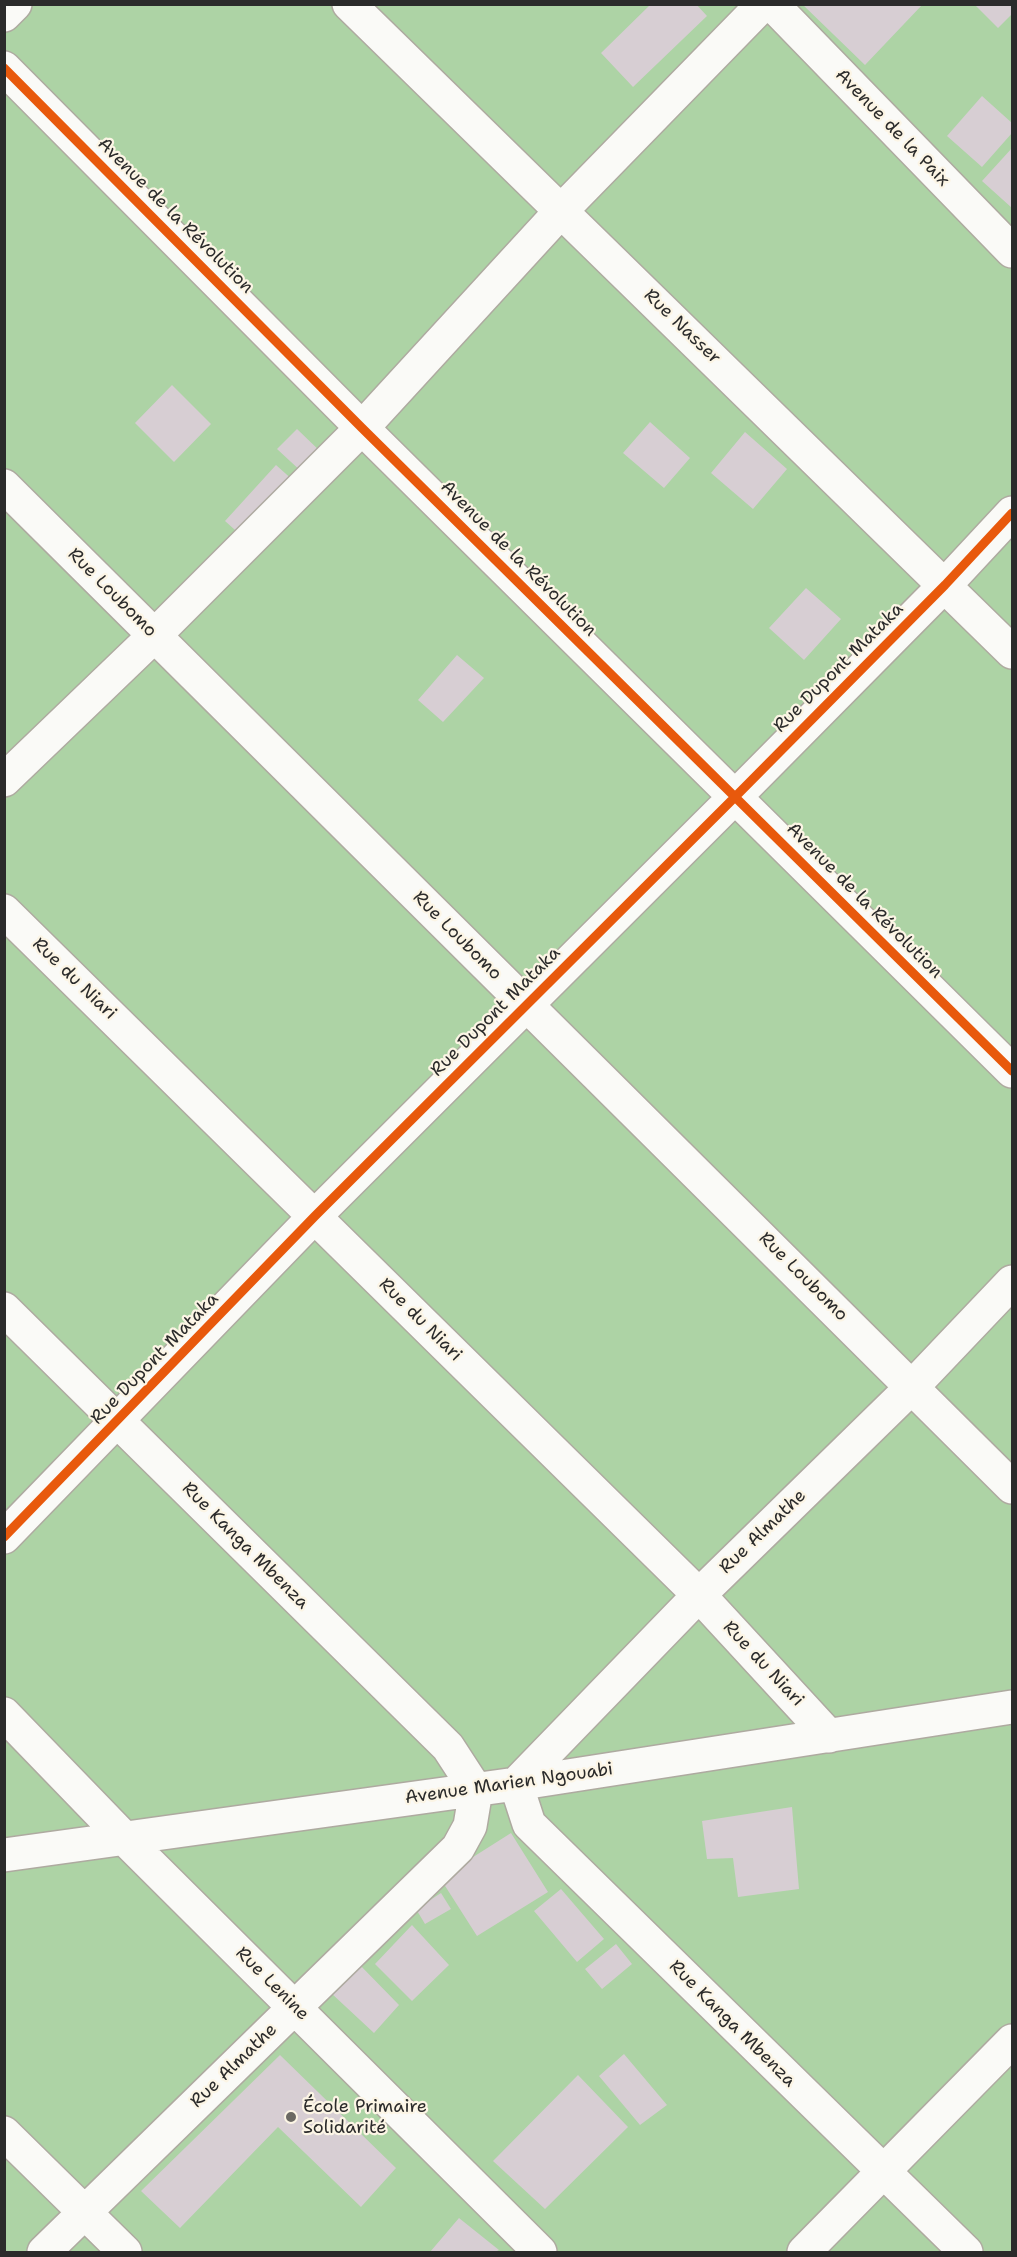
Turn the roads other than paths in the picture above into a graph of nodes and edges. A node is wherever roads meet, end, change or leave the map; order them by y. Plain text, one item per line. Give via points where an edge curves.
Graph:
1 (15, 4) edge
2 (350, 4) edge
3 (763, 4) edge
4 (772, 4) edge
5 (4, 15) edge
6 (4, 68) edge
7 (562, 210) junction
8 (1012, 252) edge
9 (362, 428) junction
10 (4, 486) edge
11 (1012, 513) edge
12 (945, 585) junction
13 (155, 635) junction
14 (1012, 652) edge
15 (4, 780) edge
16 (735, 796) junction
17 (4, 911) edge
18 (527, 1005) junction
19 (1012, 1071) edge
20 (315, 1216) junction
21 (1012, 1282) edge
22 (4, 1308) edge
23 (913, 1386) junction
24 (119, 1421) junction
25 (1012, 1487) edge
26 (4, 1537) edge
27 (699, 1595) junction
28 (1012, 1707) edge
29 (4, 1714) edge
30 (829, 1736) junction
31 (516, 1784) junction
32 (476, 1790) junction
33 (126, 1840) junction
34 (4, 1855) edge
35 (295, 2006) junction
36 (1012, 2042) edge
37 (4, 2133) edge
38 (883, 2173) junction
39 (84, 2212) junction
40 (44, 2253) edge
41 (125, 2253) edge
42 (540, 2253) edge
43 (804, 2253) edge
44 (966, 2253) edge

1 - 5 street
2 - 7 street, Rue Nasser
3 - 7 street
4 - 8 street, Avenue de la Paix
6 - 9 street, Avenue de la Révolution
7 - 9 street
7 - 12 street, Rue Nasser
9 - 13 street
9 - 16 street, Avenue de la Révolution
10 - 13 street, Rue Loubomo
11 - 12 street, Rue Dupont Mataka
12 - 14 street, Rue Nasser
12 - 16 street, Rue Dupont Mataka
13 - 15 street
13 - 18 street, Rue Loubomo
16 - 18 street, Rue Dupont Mataka
16 - 19 street, Avenue de la Révolution
17 - 20 street, Rue du Niari
18 - 20 street, Rue Dupont Mataka
18 - 23 street, Rue Loubomo
20 - 24 street, Rue Dupont Mataka
20 - 27 street, Rue du Niari
21 - 23 street, Rue Almathe
22 - 24 street, Rue Kanga Mbenza
23 - 25 street, Rue Loubomo
23 - 27 street, Rue Almathe
24 - 26 street, Rue Dupont Mataka
24 - 32 street, Rue Kanga Mbenza via 448,1747
27 - 30 street, Rue du Niari
27 - 31 street, Rue Almathe
28 - 30 street, Avenue Marien Ngouabi
29 - 33 street, Rue Lenine
30 - 31 street, Avenue Marien Ngouabi
31 - 32 street, Avenue Marien Ngouabi
31 - 38 street, Rue Kanga Mbenza via 529,1824
32 - 33 street, Avenue Marien Ngouabi
32 - 35 street, Rue Almathe via 470,1826 458,1848
33 - 34 street, Avenue Marien Ngouabi
33 - 35 street, Rue Lenine
35 - 39 street, Rue Almathe
35 - 42 street, Rue Lenine
36 - 38 street
37 - 39 street
38 - 43 street
38 - 44 street, Rue Kanga Mbenza
39 - 40 street, Rue Almathe
39 - 41 street

